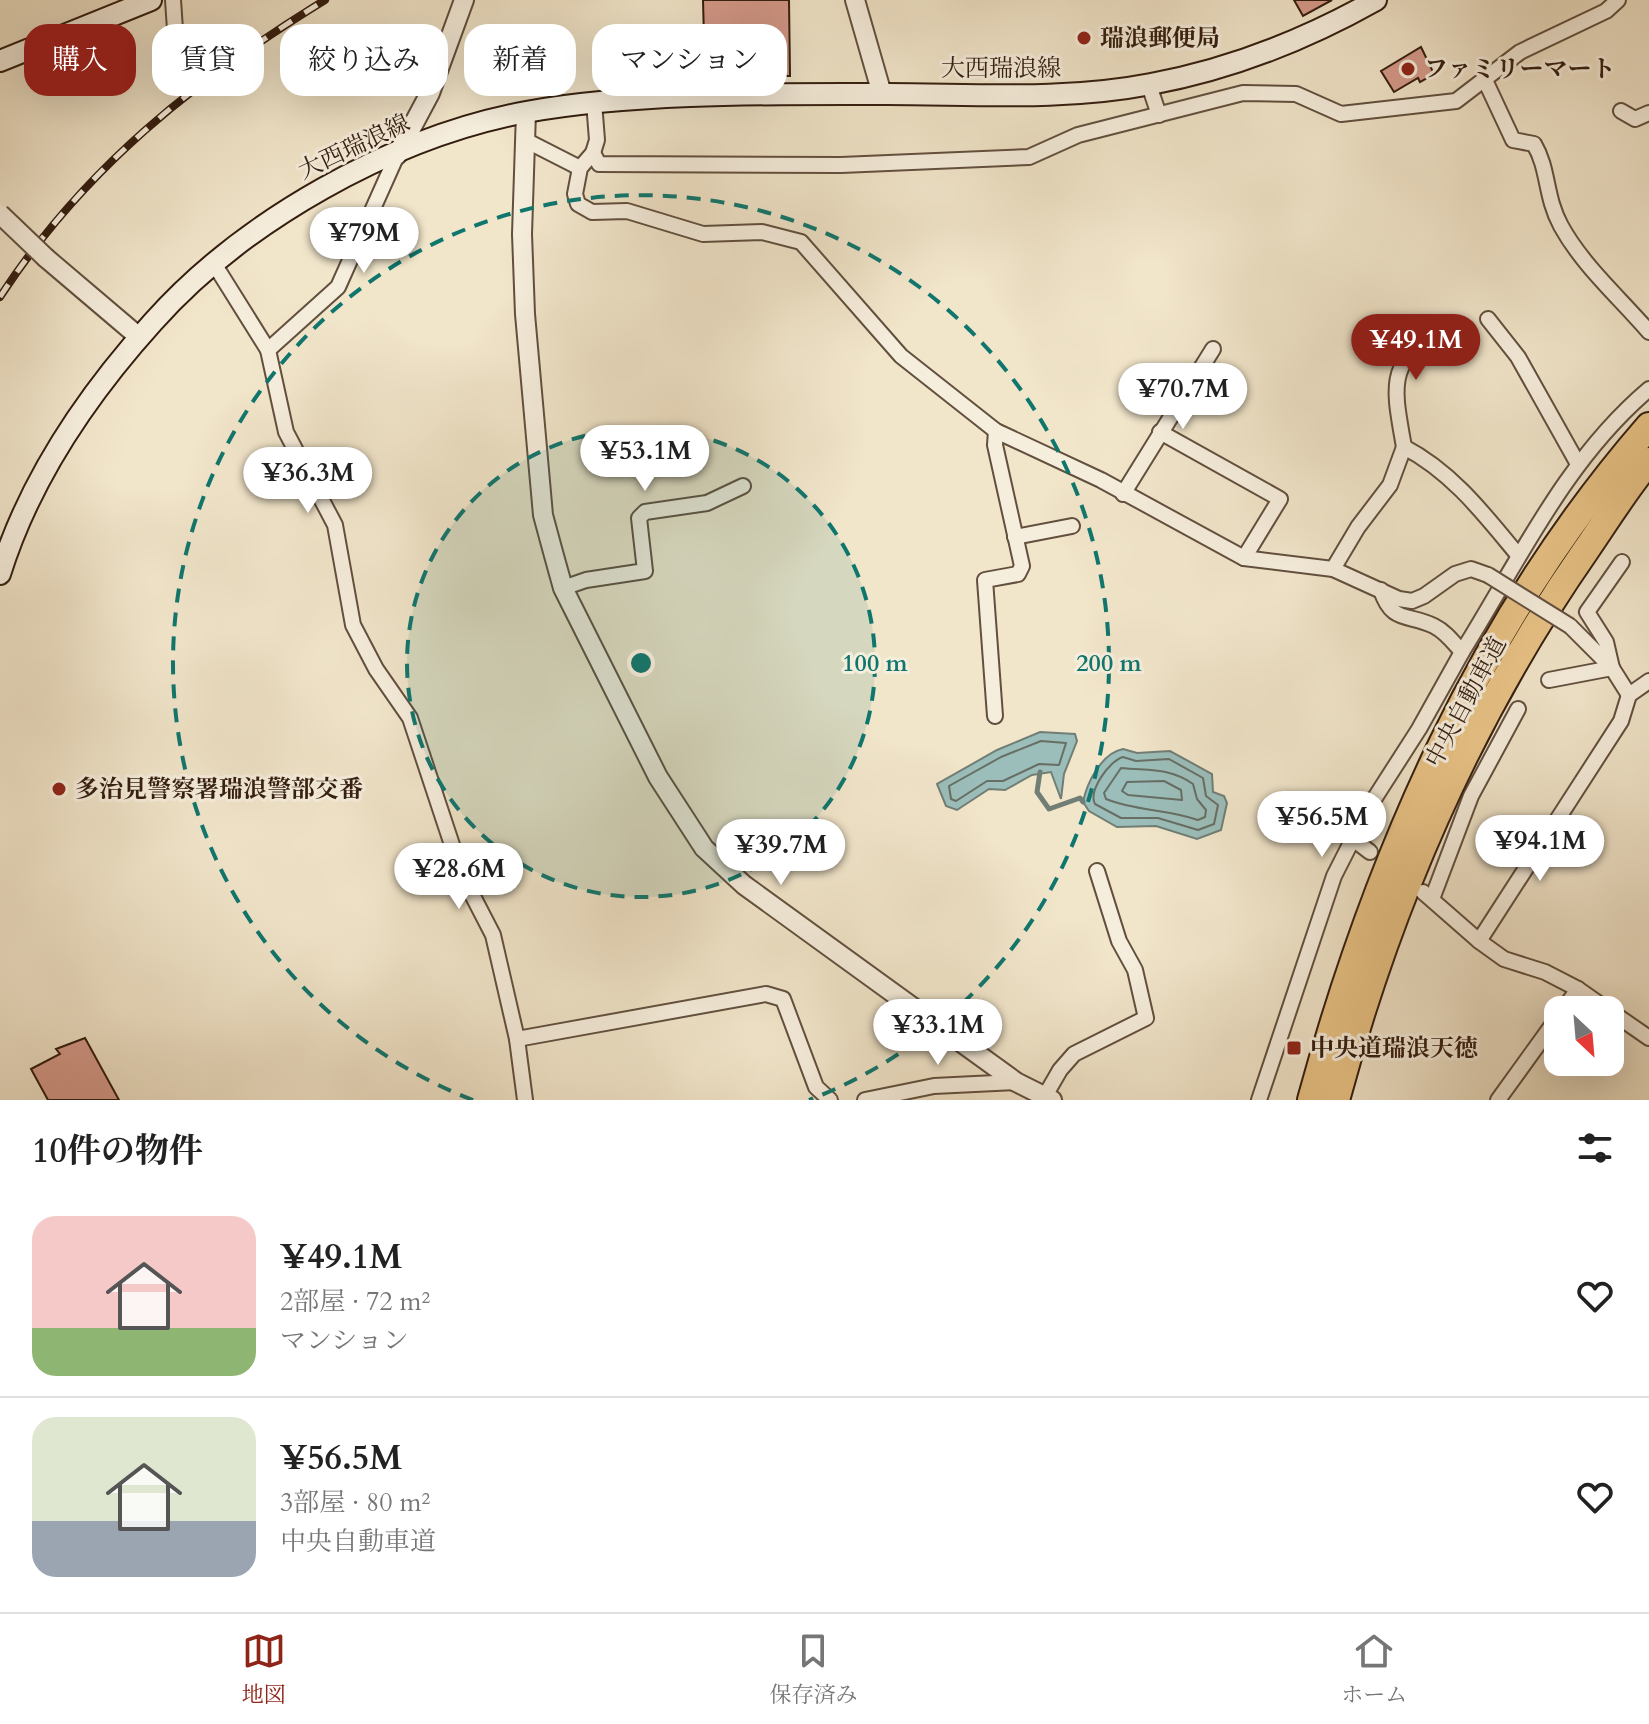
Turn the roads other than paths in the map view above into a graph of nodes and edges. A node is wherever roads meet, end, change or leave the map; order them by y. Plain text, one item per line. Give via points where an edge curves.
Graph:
1 (151, 0) edge
2 (173, 0) edge
3 (464, 0) edge
4 (855, 0) edge
5 (1376, 0) edge
6 (1618, 0) edge
7 (175, 24) edge
8 (0, 61) edge
9 (1484, 78) junction
10 (1149, 85) junction
11 (882, 94) junction
12 (594, 102) junction
13 (1621, 111) dead end
14 (526, 112) junction
15 (1649, 113) edge
16 (1159, 115) junction
17 (527, 141) junction
18 (593, 153) junction
19 (397, 155) junction
20 (580, 168) junction
21 (0, 214) edge
22 (213, 262) junction
23 (1488, 319) dead end
24 (1449, 323) dead end
25 (1649, 332) edge
26 (139, 337) junction
27 (1213, 349) dead end
28 (268, 350) junction
29 (1649, 389) edge
30 (1649, 426) edge
31 (996, 431) junction
32 (1160, 432) junction
33 (1404, 447) junction
34 (1649, 461) edge
35 (1578, 464) junction
36 (743, 486) dead end
37 (1123, 494) junction
38 (1072, 526) dead end
39 (1015, 537) junction
40 (1518, 555) junction
41 (1244, 558) junction
42 (1622, 562) dead end
43 (1333, 569) junction
44 (0, 574) edge
45 (563, 588) junction
46 (1381, 590) junction
47 (1462, 652) junction
48 (1612, 668) junction
49 (1549, 680) dead end
50 (1649, 681) edge
51 (1629, 695) junction
52 (1518, 709) dead end
53 (995, 716) dead end
54 (1353, 839) junction
55 (1370, 852) dead end
56 (1097, 871) dead end
57 (1479, 941) junction
58 (1578, 989) junction
59 (1573, 996) edge
60 (1588, 996) edge
61 (1624, 1021) edge
62 (1544, 1036) edge
63 (1649, 1038) edge
64 (517, 1039) junction
65 (1016, 1082) junction
66 (1049, 1098) edge
67 (525, 1100) edge
68 (830, 1100) edge
69 (865, 1100) edge
70 (1259, 1100) edge
71 (1311, 1100) edge
72 (1336, 1100) edge
73 (1498, 1100) edge

1 - 8 main road
2 - 7 street
3 - 19 street via 430,93
4 - 11 street
5 - 10 main road, 大西瑞浪線 via 1290,44
6 - 9 street via 1606,11 1520,52
9 - 16 street via 1456,101 1341,114 1296,94 1243,93
9 - 25 street via 1513,140 1534,144 1542,158 1550,203 1579,255
10 - 11 main road, 大西瑞浪線 via 1032,95
10 - 16 street
11 - 12 main road, 大西瑞浪線
12 - 14 main road, 大西瑞浪線
12 - 18 street
13 - 15 street via 1635,119
14 - 17 street
14 - 19 main road, 大西瑞浪線 via 447,134
16 - 18 street via 1078,135 1029,157 972,161 599,164
17 - 20 street
17 - 45 street via 522,234 535,442 543,515
18 - 20 street
19 - 22 main road, 大西瑞浪線 via 306,198
19 - 28 street via 338,287
20 - 31 street via 575,194 578,204 592,212 627,211 703,234 762,232 801,242 901,356
21 - 26 street, bridge
22 - 26 main road, 大西瑞浪線
22 - 28 street
23 - 35 street via 1518,357
24 - 33 street via 1421,341 1399,370 1395,395
26 - 44 main road, 大西瑞浪線 via 98,390 28,500
27 - 32 street
28 - 64 street via 286,432 335,525 353,625 410,718 462,875 493,935
29 - 35 street via 1613,419
30 - 71 highway, 中央自動車道 via 1556,548 1483,665 1436,754 1395,843 1351,963
31 - 37 street
31 - 39 street
32 - 37 street
32 - 41 street via 1280,499
33 - 40 street via 1428,459 1458,486
33 - 43 street via 1390,485
34 - 72 highway, 中央自動車道 via 1565,579 1470,740 1421,843 1381,949
35 - 40 street
36 - 45 street via 707,503 645,512 639,518 645,571
37 - 41 street
38 - 39 street
39 - 53 street via 1022,566 1018,574 985,580
40 - 47 street
41 - 43 street
42 - 48 street via 1587,612 1606,642
43 - 46 street
45 - 65 street via 658,777 714,859 764,901
46 - 47 street via 1396,615 1433,625
46 - 48 street, bridge via 1412,601 1471,569 1570,626
47 - 54 street
48 - 49 street
48 - 51 street
50 - 51 street
51 - 57 street via 1621,721
52 - 57 street via 1471,796 1428,896
54 - 55 street
54 - 70 street via 1334,876
56 - 66 street via 1119,941 1135,970 1146,1018 1074,1054 1060,1070
57 - 58 street via 1504,959
58 - 59 street
58 - 60 street
61 - 63 street
62 - 73 street
64 - 67 street
64 - 68 street via 766,994 783,999 816,1087
65 - 66 street
65 - 69 street via 934,1086

